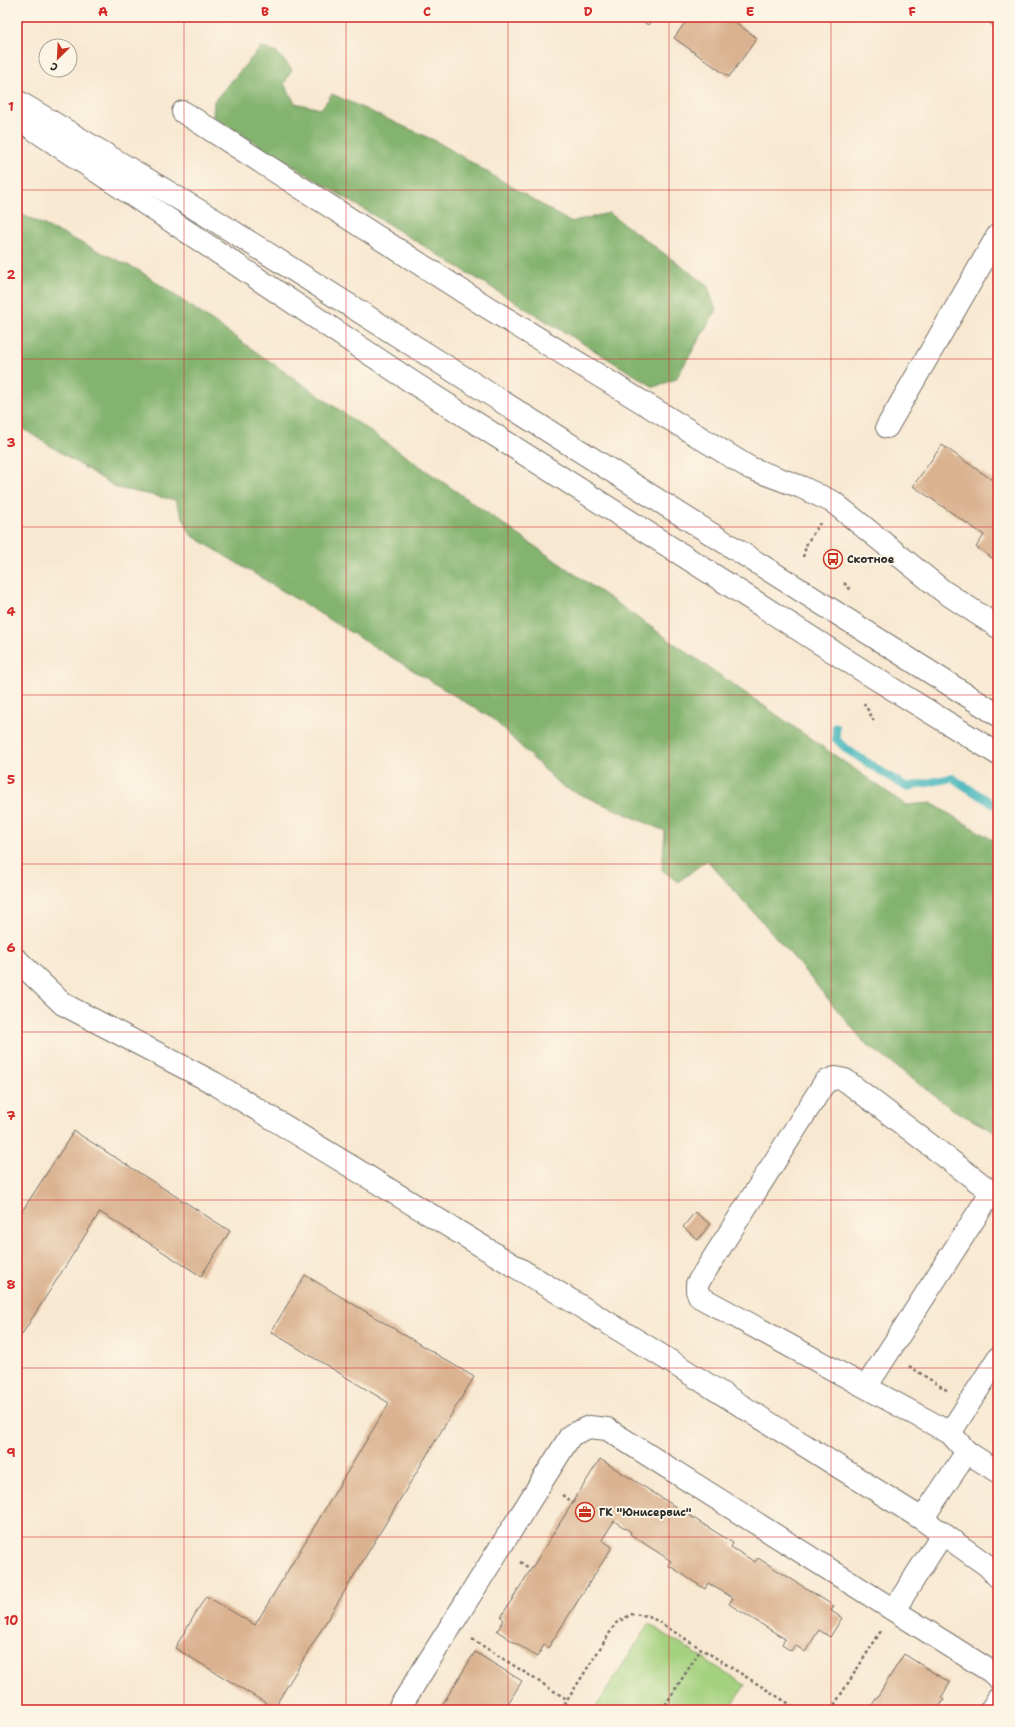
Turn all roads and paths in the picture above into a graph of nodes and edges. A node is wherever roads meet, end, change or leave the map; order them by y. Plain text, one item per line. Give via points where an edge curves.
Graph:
1 (17, 101) edge
2 (183, 112) dead end
3 (17, 118) edge
4 (998, 235) edge
5 (887, 427) dead end
6 (833, 502) junction
7 (804, 557) dead end
8 (998, 627) edge
9 (998, 714) edge
10 (998, 754) edge
11 (17, 960) edge
12 (888, 1352) junction
13 (998, 1358) edge
14 (866, 1387) junction
15 (969, 1404) junction
16 (950, 1433) junction
17 (967, 1452) junction
18 (998, 1472) edge
19 (922, 1519) junction
20 (943, 1533) junction
21 (998, 1577) edge
22 (894, 1610) junction
23 (451, 1626) junction
24 (701, 1649) junction
25 (998, 1678) edge
26 (998, 1699) edge
27 (568, 1700) junction
28 (562, 1709) edge
29 (398, 1710) edge
30 (568, 1710) edge
31 (662, 1710) edge
32 (799, 1710) edge
33 (831, 1710) edge
34 (991, 1710) edge

1 - 9 main road via 216,221
2 - 6 main road via 487,307 750,468 802,487
3 - 10 main road via 418,386 858,668
4 - 5 main road
6 - 7 path via 807,543
6 - 8 main road via 943,591
11 - 19 main road via 63,1004 214,1083 647,1347
12 - 14 main road
12 - 14 main road via 985,1202 988,1192 985,1187 845,1080 835,1078 825,1082 697,1284 697,1291 700,1297
12 - 15 path
13 - 15 main road
14 - 16 main road
15 - 16 main road
16 - 17 main road
17 - 18 main road
17 - 19 main road
19 - 20 main road
20 - 21 main road via 988,1566
20 - 22 main road
22 - 23 main road via 607,1429 589,1427 571,1435
22 - 25 main road
22 - 33 path
23 - 27 path
23 - 29 main road
24 - 27 path via 649,1616 632,1614 616,1623
24 - 31 path
24 - 32 path
26 - 34 main road
27 - 28 path
28 - 30 path

